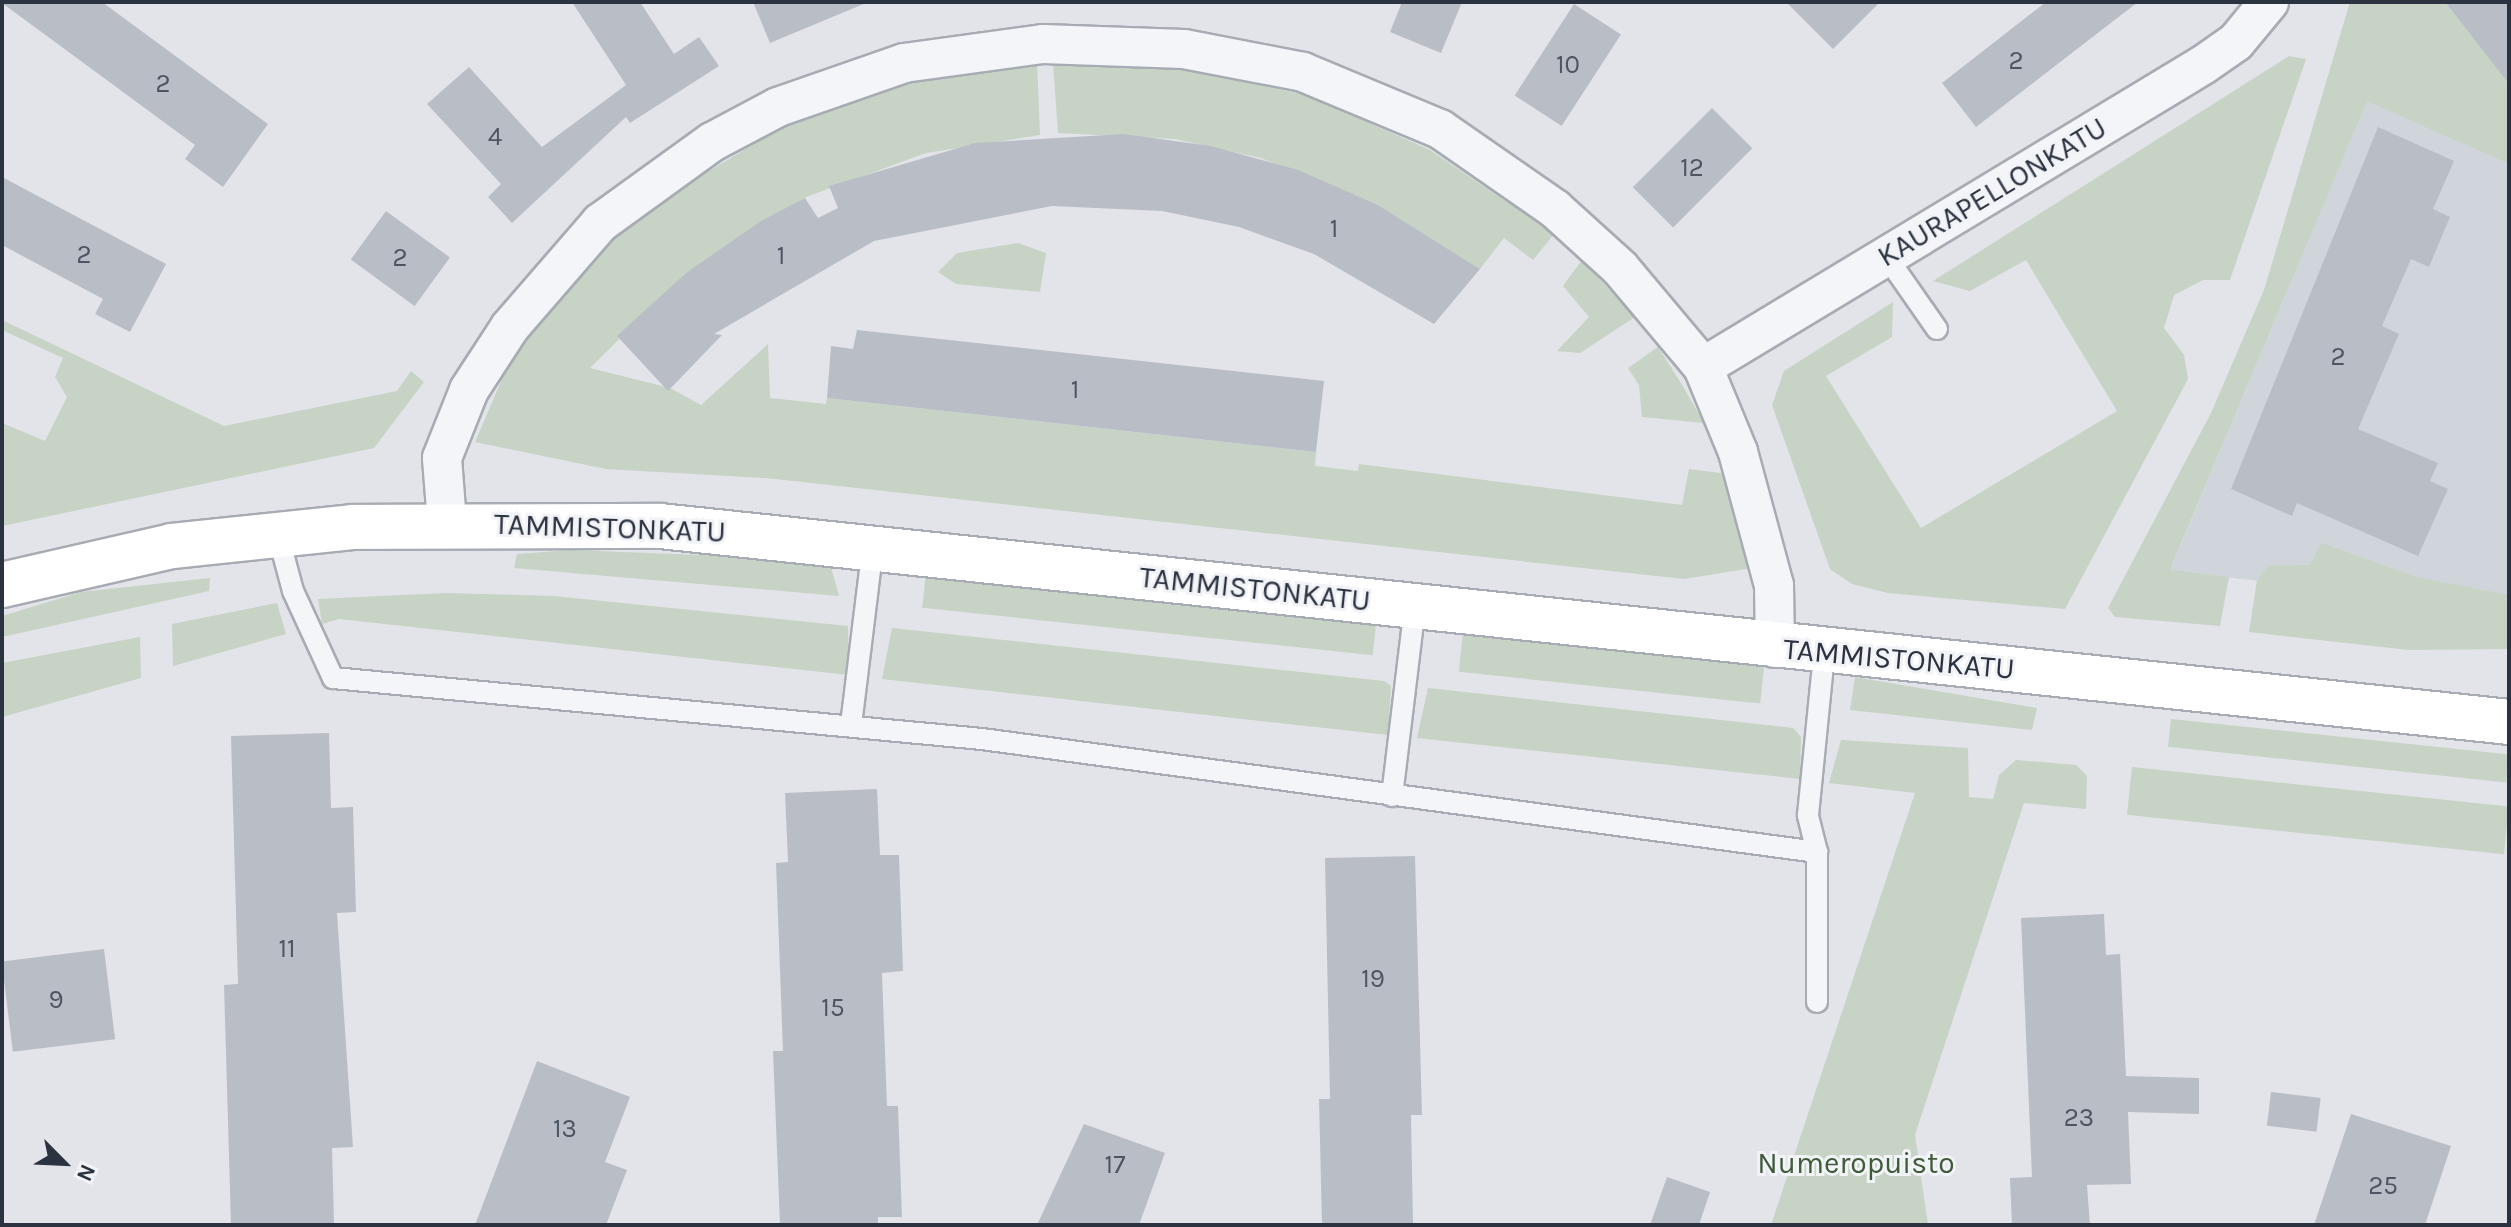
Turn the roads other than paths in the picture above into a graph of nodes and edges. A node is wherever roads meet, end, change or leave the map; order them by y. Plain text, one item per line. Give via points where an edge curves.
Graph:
1 (2269, 2) edge
2 (1886, 256) junction
3 (1937, 329) dead end
4 (1703, 367) junction
5 (447, 522) junction
6 (278, 535) junction
7 (873, 546) junction
8 (2, 585) edge
9 (1415, 607) junction
10 (1775, 648) junction
11 (1824, 654) junction
12 (2509, 722) edge
13 (851, 725) junction
14 (1392, 796) junction
15 (1817, 852) junction
16 (1817, 1002) dead end

1 - 2 street, KAURAPELLONKATU via 2236,42 2203,65
2 - 3 lane
2 - 4 street, KAURAPELLONKATU
4 - 5 street via 1649,299 1555,209 1440,129 1303,72 1243,57 1043,44 904,63 841,82 752,121 648,185 556,268 469,390 442,458
4 - 10 street via 1756,497 1774,585
5 - 6 street, TAMMISTONKATU
5 - 7 street, TAMMISTONKATU via 660,526
6 - 8 street, TAMMISTONKATU via 172,546
6 - 13 lane via 293,591 333,678
7 - 9 street, TAMMISTONKATU
7 - 13 lane
9 - 10 street, TAMMISTONKATU
9 - 14 lane
10 - 11 street, TAMMISTONKATU
11 - 12 street, TAMMISTONKATU
11 - 15 lane via 1808,815
13 - 14 lane
14 - 15 lane
15 - 16 lane

